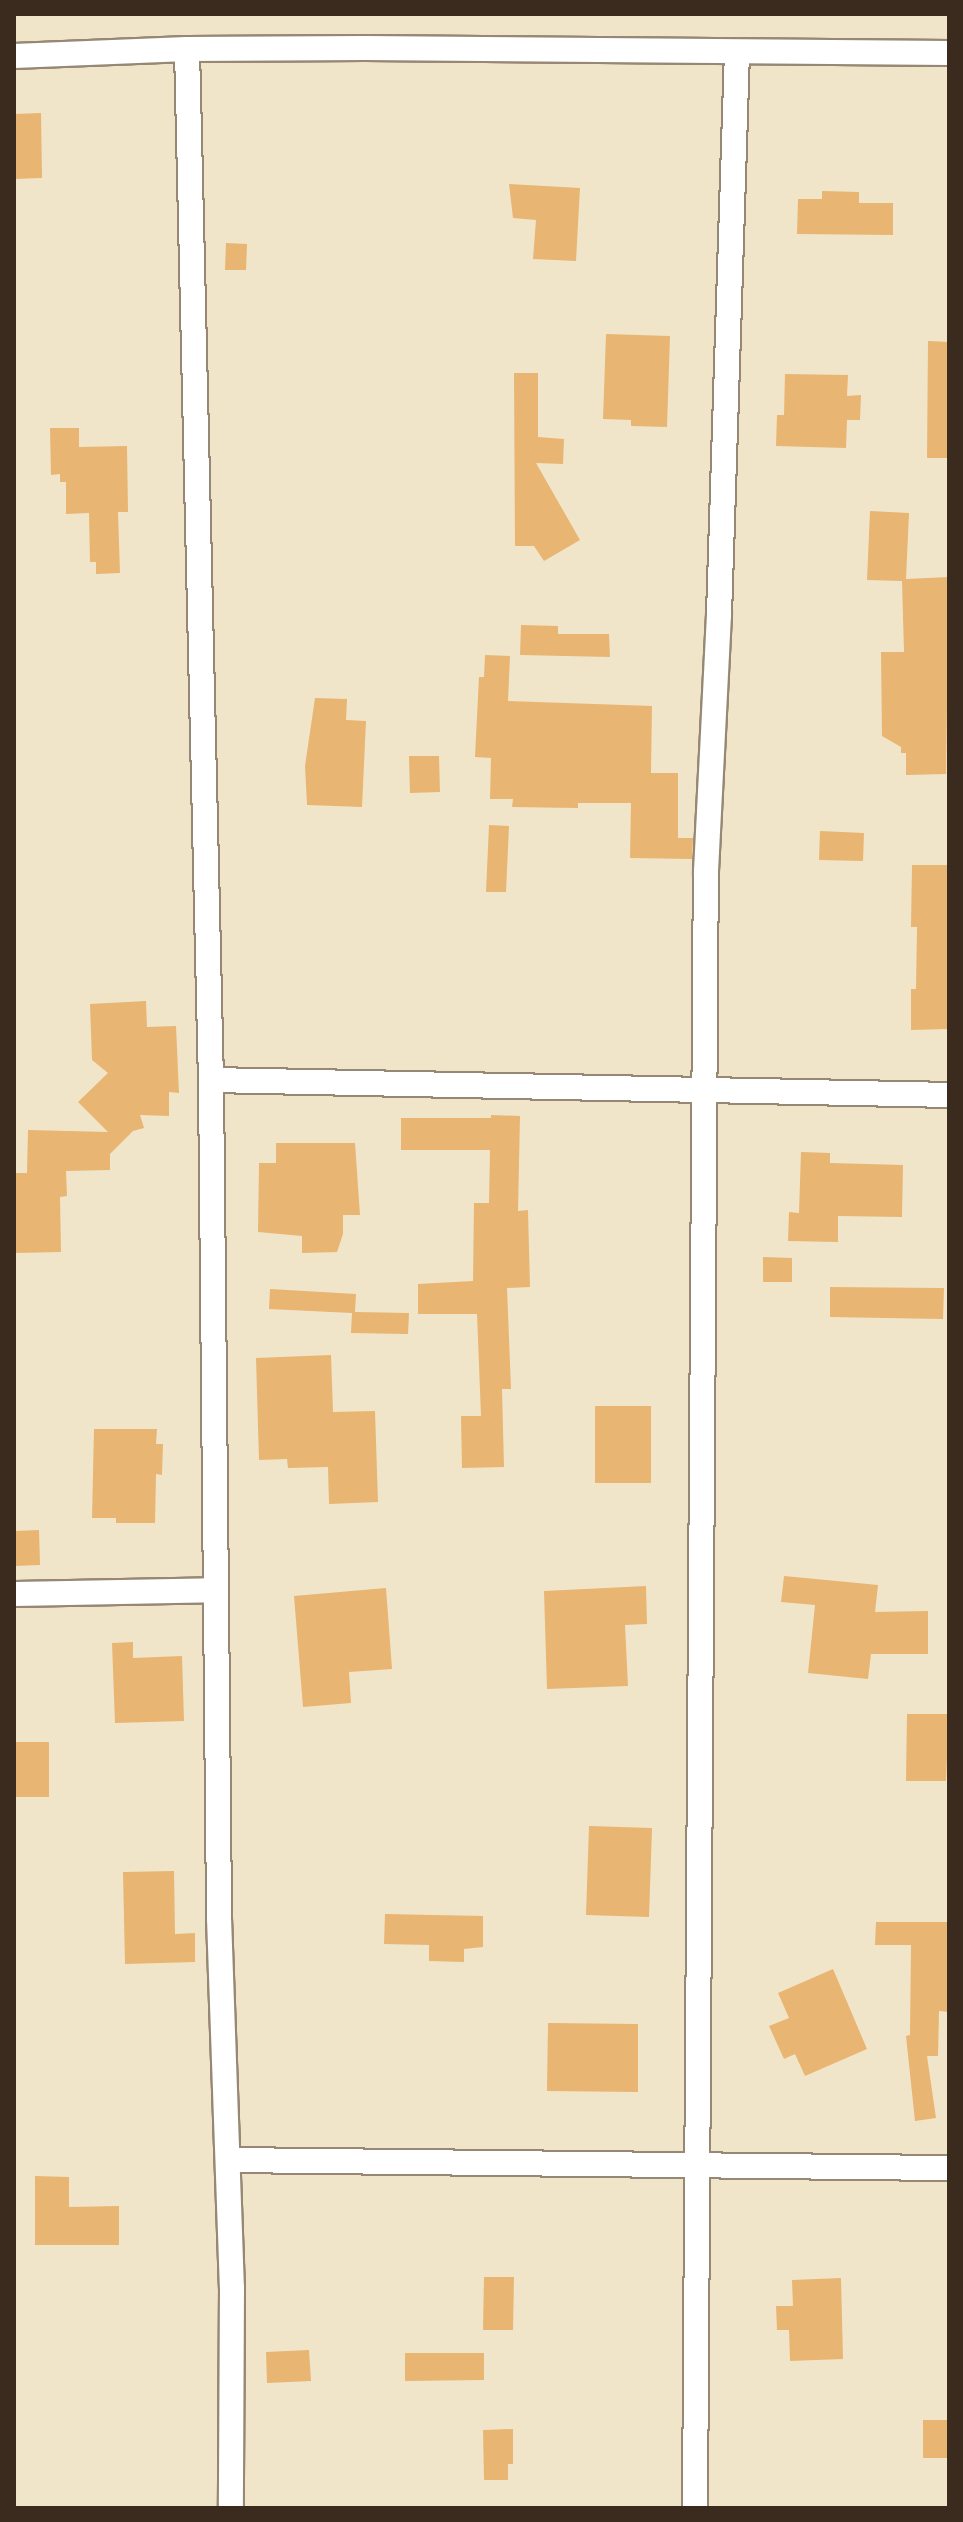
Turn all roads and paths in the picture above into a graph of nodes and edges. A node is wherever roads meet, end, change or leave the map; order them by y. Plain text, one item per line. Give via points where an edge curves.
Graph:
1 (187, 49) junction
2 (737, 53) junction
3 (949, 53) edge
4 (14, 56) edge
5 (211, 1080) junction
6 (705, 1090) junction
7 (949, 1095) edge
8 (215, 1590) junction
9 (14, 1594) edge
10 (228, 2160) junction
11 (697, 2165) junction
12 (949, 2168) edge
13 (231, 2508) edge
14 (695, 2508) edge

1 - 2 street
1 - 4 street
1 - 5 street
2 - 3 street
2 - 6 street via 706,871
5 - 6 street
5 - 8 street
6 - 7 street
6 - 11 street
8 - 9 street
8 - 10 street
10 - 11 street
10 - 13 street
11 - 12 street
11 - 14 street

